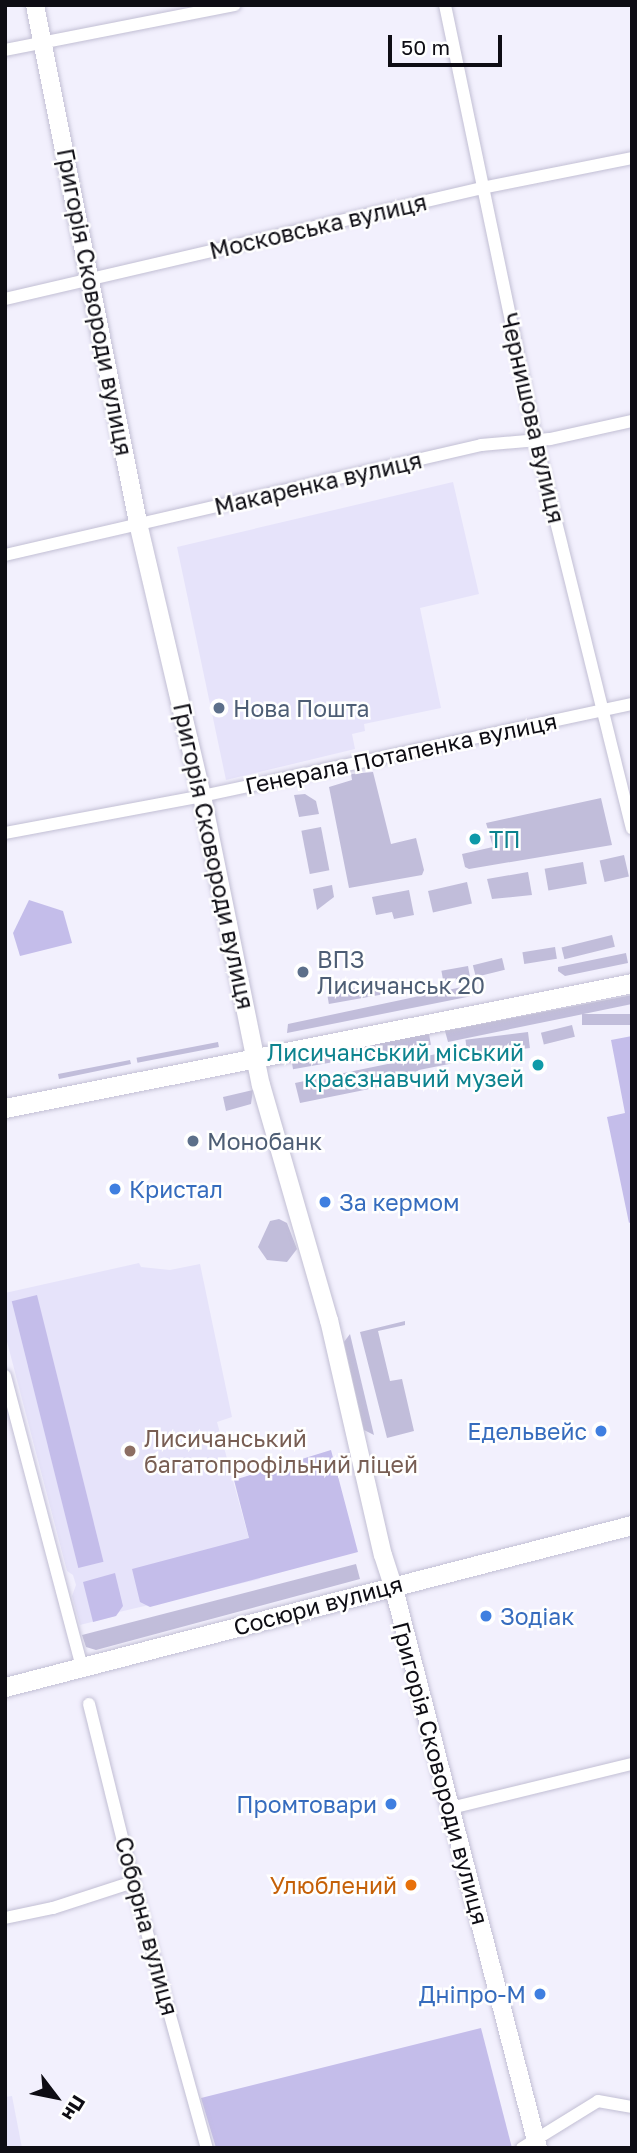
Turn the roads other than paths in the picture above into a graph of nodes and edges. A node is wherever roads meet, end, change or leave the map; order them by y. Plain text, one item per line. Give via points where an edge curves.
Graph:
1 (35, 5) edge
2 (235, 5) edge
3 (445, 5) edge
4 (43, 41) junction
5 (5, 50) edge
6 (632, 158) edge
7 (482, 188) junction
8 (90, 279) junction
9 (5, 299) edge
10 (632, 421) edge
11 (537, 441) junction
12 (138, 523) junction
13 (5, 555) edge
14 (632, 704) edge
15 (602, 710) junction
16 (202, 796) junction
17 (632, 828) edge
18 (5, 833) edge
19 (632, 982) edge
20 (257, 1056) junction
21 (5, 1108) edge
22 (5, 1376) edge
23 (632, 1525) edge
24 (393, 1585) junction
25 (82, 1667) junction
26 (5, 1687) edge
27 (89, 1704) dead end
28 (632, 1764) edge
29 (451, 1808) junction
30 (133, 1882) junction
31 (5, 1919) edge
32 (632, 2106) edge
33 (532, 2146) edge
34 (207, 2148) edge

1 - 4 street, Григорія Сковороди вулиця
2 - 4 street
3 - 7 street, Чернишова вулиця
4 - 5 street
4 - 8 street, Григорія Сковороди вулиця
6 - 7 street, Московська вулиця
7 - 8 street, Московська вулиця
7 - 11 street, Чернишова вулиця
8 - 9 street, Московська вулиця
8 - 12 street, Григорія Сковороди вулиця
10 - 11 street, Макаренка вулиця
11 - 12 street, Макаренка вулиця via 481,446
11 - 15 street, Чернишова вулиця
12 - 13 street, Макаренка вулиця
12 - 16 street, Григорія Сковороди вулиця
14 - 15 street, Генерала Потапенка вулиця
15 - 16 street, Генерала Потапенка вулиця
15 - 17 street, Чернишова вулиця
16 - 18 street, Генерала Потапенка вулиця
16 - 20 street, Григорія Сковороди вулиця
19 - 20 main road
20 - 21 main road
20 - 24 street, Григорія Сковороди вулиця
22 - 25 street
23 - 24 main road, Сосюри вулиця
24 - 25 main road, Сосюри вулиця
24 - 29 street, Григорія Сковороди вулиця
25 - 26 main road, Сосюри вулиця
27 - 30 street, Соборна вулиця
28 - 29 street
29 - 33 street, Григорія Сковороди вулиця
30 - 31 street
30 - 34 street, Соборна вулиця
32 - 33 street via 598,2101

